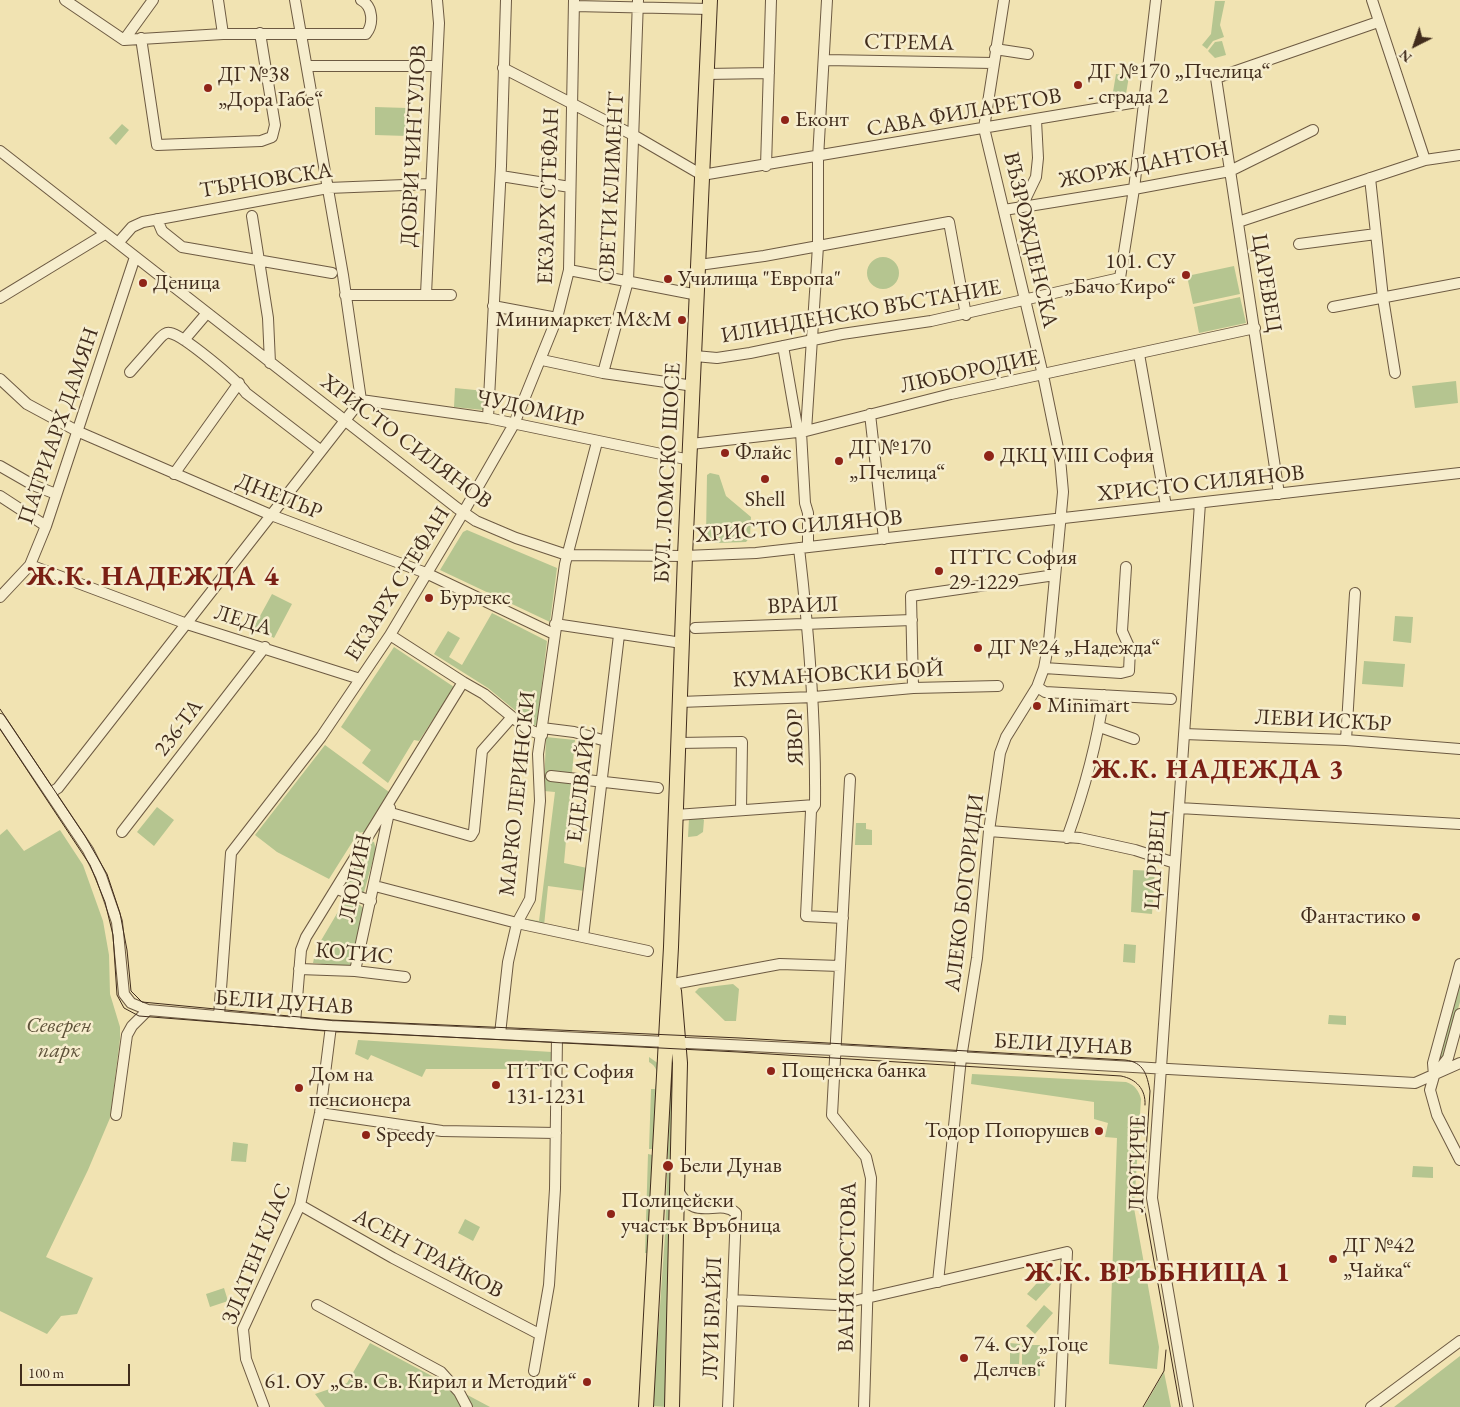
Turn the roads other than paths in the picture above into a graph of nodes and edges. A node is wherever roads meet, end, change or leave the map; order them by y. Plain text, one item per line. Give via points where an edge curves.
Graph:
1 (65, 0) edge
2 (152, 0) edge
3 (218, 0) edge
4 (295, 0) edge
5 (361, 0) edge
6 (437, 0) edge
7 (506, 0) edge
8 (771, 0) edge
9 (827, 0) edge
10 (1004, 0) edge
11 (1156, 0) edge
12 (1372, 0) edge
13 (574, 3) edge
14 (638, 4) edge
15 (709, 5) edge
16 (1378, 22) junction
17 (260, 33) junction
18 (223, 34) junction
19 (301, 34) junction
20 (141, 38) junction
21 (124, 40) junction
22 (995, 49) junction
23 (1028, 54) dead end
24 (825, 60) junction
25 (993, 63) junction
26 (308, 66) junction
27 (437, 66) junction
28 (503, 68) junction
29 (769, 73) junction
30 (706, 74) junction
31 (1143, 101) junction
32 (572, 102) junction
33 (1036, 120) junction
34 (984, 128) junction
35 (1313, 130) dead end
36 (635, 136) junction
37 (0, 152) edge
38 (1460, 155) edge
39 (818, 158) junction
40 (1425, 160) junction
41 (766, 166) junction
42 (1230, 171) junction
43 (501, 176) junction
44 (702, 176) junction
45 (1370, 178) junction
46 (430, 184) junction
47 (570, 187) junction
48 (328, 188) junction
49 (1134, 189) junction
50 (1022, 206) junction
51 (1004, 210) junction
52 (252, 216) dead end
53 (157, 219) junction
54 (1238, 222) junction
55 (105, 234) junction
56 (1376, 234) junction
57 (118, 243) junction
58 (1299, 244) dead end
59 (818, 246) junction
60 (135, 257) junction
61 (258, 260) junction
62 (699, 265) junction
63 (569, 270) junction
64 (332, 273) dead end
65 (628, 281) junction
66 (1460, 283) edge
67 (426, 294) junction
68 (346, 295) junction
69 (451, 295) dead end
70 (698, 296) junction
71 (0, 298) edge
72 (1383, 298) junction
73 (1025, 301) junction
74 (493, 306) junction
75 (1333, 307) dead end
76 (207, 313) junction
77 (966, 315) junction
78 (557, 318) junction
79 (1255, 328) junction
80 (184, 340) junction
81 (813, 340) junction
82 (783, 346) junction
83 (1139, 354) junction
84 (695, 356) junction
85 (542, 360) junction
86 (270, 362) junction
87 (130, 372) dead end
88 (603, 373) junction
89 (1395, 373) dead end
90 (1043, 375) junction
91 (0, 380) edge
92 (239, 383) junction
93 (694, 386) junction
94 (361, 400) junction
95 (870, 414) junction
96 (488, 418) junction
97 (344, 420) junction
98 (514, 424) junction
99 (79, 432) junction
100 (802, 432) junction
101 (597, 442) junction
102 (691, 444) junction
103 (320, 450) junction
104 (690, 460) junction
105 (0, 466) edge
106 (1460, 473) edge
107 (174, 474) junction
108 (56, 494) junction
109 (1279, 494) junction
110 (0, 496) edge
111 (1200, 503) junction
112 (1166, 506) junction
113 (464, 513) junction
114 (271, 515) junction
115 (1061, 518) junction
116 (46, 526) junction
117 (884, 539) junction
118 (803, 548) junction
119 (566, 555) junction
120 (685, 556) junction
121 (30, 565) junction
122 (1126, 567) dead end
123 (426, 573) junction
124 (1055, 575) junction
125 (1355, 593) dead end
126 (0, 597) edge
127 (912, 620) junction
128 (187, 624) junction
129 (808, 625) junction
130 (695, 628) dead end
131 (555, 629) junction
132 (390, 635) junction
133 (619, 635) junction
134 (682, 643) junction
135 (265, 647) junction
136 (1044, 668) junction
137 (360, 679) junction
138 (463, 682) junction
139 (998, 686) dead end
140 (913, 688) junction
141 (1041, 690) junction
142 (1104, 695) junction
143 (814, 697) junction
144 (1171, 699) dead end
145 (680, 702) junction
146 (512, 717) junction
147 (0, 719) edge
148 (1100, 727) junction
149 (542, 732) junction
150 (1184, 734) junction
151 (1134, 739) dead end
152 (1346, 740) junction
153 (606, 741) junction
154 (678, 743) junction
155 (1460, 749) edge
156 (551, 776) dead end
157 (850, 779) dead end
158 (601, 781) junction
159 (658, 788) dead end
160 (50, 793) junction
161 (815, 805) junction
162 (1179, 808) junction
163 (742, 810) junction
164 (387, 812) junction
165 (676, 815) junction
166 (1460, 824) edge
167 (122, 832) dead end
168 (989, 832) junction
169 (1067, 838) junction
170 (1175, 863) junction
171 (375, 886) junction
172 (337, 889) junction
173 (371, 901) junction
174 (843, 918) junction
175 (518, 923) junction
176 (583, 937) junction
177 (671, 947) junction
178 (648, 951) dead end
179 (1460, 964) edge
180 (840, 966) junction
181 (299, 969) junction
182 (355, 971) junction
183 (405, 978) dead end
184 (673, 984) junction
185 (148, 1010) junction
186 (1460, 1014) edge
187 (218, 1016) junction
188 (295, 1023) junction
189 (331, 1026) junction
190 (500, 1034) junction
191 (557, 1037) junction
192 (672, 1042) junction
193 (834, 1050) junction
194 (961, 1058) junction
195 (1460, 1063) edge
196 (1161, 1069) junction
197 (1434, 1076) junction
198 (320, 1112) junction
199 (116, 1115) dead end
200 (556, 1133) junction
201 (1460, 1160) edge
202 (676, 1186) junction
203 (300, 1205) junction
204 (938, 1282) junction
205 (866, 1299) junction
206 (732, 1300) junction
207 (317, 1305) dead end
208 (539, 1334) junction
209 (1460, 1341) edge
210 (534, 1371) dead end
211 (262, 1406) edge
212 (467, 1407) edge
213 (646, 1407) edge
214 (672, 1407) edge
215 (728, 1407) edge
216 (864, 1407) edge
217 (1060, 1407) edge
218 (1188, 1407) edge
219 (1371, 1407) edge

1 - 21 street
2 - 21 street
3 - 18 street
4 - 19 street
5 - 19 street via 371,11 367,33
6 - 27 street, ДОБРИ ЧИНТУЛОВ
7 - 28 street
8 - 29 street
9 - 24 street
10 - 22 street, ВЪЗРОЖДЕНСКА
11 - 31 street
12 - 16 street
13 - 14 street
13 - 32 street, ЕКЗАРХ СТЕФАН
14 - 15 street
14 - 36 street, СВЕТИ КЛИМЕНТ
15 - 30 main road, БУЛ. ЛОМСКО ШОСЕ
16 - 40 street
16 - 42 street, ЦАРЕВЕЦ via 1216,78
17 - 18 street
17 - 19 street
17 - 20 street via 275,125 272,137 261,141 157,144
18 - 20 street
19 - 26 street
20 - 21 street
22 - 23 street
22 - 25 street, ВЪЗРОЖДЕНСКА
24 - 25 street, СТРЕМА
24 - 39 street
25 - 34 street, ВЪЗРОЖДЕНСКА
26 - 27 street
26 - 48 street
27 - 46 street, ДОБРИ ЧИНТУЛОВ
28 - 32 street
28 - 43 street
29 - 30 street
29 - 41 street
30 - 44 main road, БУЛ. ЛОМСКО ШОСЕ
31 - 33 street, САВА ФИЛАРЕТОВ
31 - 49 street
32 - 36 street
32 - 47 street, ЕКЗАРХ СТЕФАН
33 - 34 street, САВА ФИЛАРЕТОВ
33 - 50 street via 1036,177
34 - 39 street, САВА ФИЛАРЕТОВ
34 - 51 street, ВЪЗРОЖДЕНСКА
35 - 42 street, ЖОРЖ ДАНТОН
36 - 44 street
36 - 65 street, СВЕТИ КЛИМЕНТ
37 - 55 street, ХРИСТО СИЛЯНОВ
38 - 40 street
39 - 41 street, САВА ФИЛАРЕТОВ
39 - 59 street
40 - 45 street
41 - 44 street, САВА ФИЛАРЕТОВ
42 - 49 street, ЖОРЖ ДАНТОН
42 - 54 street, ЦАРЕВЕЦ
43 - 47 street
43 - 74 street
44 - 62 main road, БУЛ. ЛОМСКО ШОСЕ
45 - 54 street
45 - 56 street
46 - 48 street, ТЪРНОВСКА
46 - 67 street, ДОБРИ ЧИНТУЛОВ
47 - 63 street, ЕКЗАРХ СТЕФАН
48 - 53 street, ТЪРНОВСКА
48 - 68 street
49 - 50 street, ЖОРЖ ДАНТОН
49 - 73 street, ИЛИНДЕНСКО ВЪСТАНИЕ via 1120,278
50 - 51 street, ЖОРЖ ДАНТОН
51 - 73 street, ВЪЗРОЖДЕНСКА
52 - 61 street
53 - 57 street, ТЪРНОВСКА via 132,227
53 - 61 street via 162,231 182,247
54 - 79 street, ЦАРЕВЕЦ
55 - 57 street, ХРИСТО СИЛЯНОВ
55 - 71 street
56 - 58 street
56 - 72 street
57 - 60 street, ХРИСТО СИЛЯНОВ
59 - 62 street
59 - 77 street via 949,222
59 - 81 street
60 - 76 street, ХРИСТО СИЛЯНОВ
60 - 99 street, ПАТРИАРХ ДАМЯН
61 - 64 street
61 - 86 street via 268,318
62 - 70 main road, БУЛ. ЛОМСКО ШОСЕ
63 - 65 street
63 - 78 street, ЕКЗАРХ СТЕФАН
65 - 70 street
65 - 88 street, СВЕТИ КЛИМЕНТ
66 - 72 street
67 - 68 street
67 - 69 street
68 - 94 street
70 - 84 main road, БУЛ. ЛОМСКО ШОСЕ
72 - 75 street
72 - 89 street
73 - 77 street, ИЛИНДЕНСКО ВЪСТАНИЕ
73 - 90 street, ВЪЗРОЖДЕНСКА
74 - 78 street
74 - 96 street
76 - 80 street
76 - 86 street, ХРИСТО СИЛЯНОВ
77 - 81 street, ИЛИНДЕНСКО ВЪСТАНИЕ
78 - 85 street, ЕКЗАРХ СТЕФАН
79 - 83 street, ЛЮБОРОДИЕ
79 - 109 street, ЦАРЕВЕЦ
80 - 87 street via 164,333
80 - 92 street
81 - 82 street, ИЛИНДЕНСКО ВЪСТАНИЕ
81 - 100 street
82 - 84 street, ИЛИНДЕНСКО ВЪСТАНИЕ via 717,358
82 - 100 street
83 - 90 street, ЛЮБОРОДИЕ
83 - 112 street
84 - 93 main road, БУЛ. ЛОМСКО ШОСЕ
85 - 88 street
85 - 98 street, ЕКЗАРХ СТЕФАН
86 - 97 street, ХРИСТО СИЛЯНОВ
88 - 93 street
90 - 95 street, ЛЮБОРОДИЕ
90 - 115 street, ВЪЗРОЖДЕНСКА via 1063,475
91 - 99 street, ДНЕПЪР via 27,404
92 - 103 street via 246,393
92 - 107 street
93 - 102 main road, БУЛ. ЛОМСКО ШОСЕ
94 - 96 street, ЧУДОМИР
94 - 97 street
95 - 100 street, ЛЮБОРОДИЕ
95 - 117 street
96 - 98 street, ЧУДОМИР
97 - 103 street
97 - 113 street, ХРИСТО СИЛЯНОВ
98 - 101 street, ЧУДОМИР
98 - 113 street, ЕКЗАРХ СТЕФАН
99 - 107 street, ДНЕПЪР
99 - 108 street, ПАТРИАРХ ДАМЯН
100 - 102 street, ЛЮБОРОДИЕ
100 - 118 street, ЯВОР via 808,513
101 - 104 street, ЧУДОМИР
101 - 119 street, МАРКО ЛЕРИНСКИ
102 - 104 main road, БУЛ. ЛОМСКО ШОСЕ
103 - 114 street
104 - 120 main road, БУЛ. ЛОМСКО ШОСЕ
105 - 108 street
106 - 109 street, ХРИСТО СИЛЯНОВ
107 - 114 street, ДНЕПЪР
108 - 116 street, ПАТРИАРХ ДАМЯН
109 - 111 street, ХРИСТО СИЛЯНОВ
110 - 116 street
111 - 112 street, ХРИСТО СИЛЯНОВ
111 - 150 street, ЦАРЕВЕЦ
112 - 115 street, ХРИСТО СИЛЯНОВ
113 - 119 street, ХРИСТО СИЛЯНОВ via 516,538
113 - 123 street, ЕКЗАРХ СТЕФАН
114 - 123 street, ДНЕПЪР
114 - 128 street
115 - 117 street, ХРИСТО СИЛЯНОВ
115 - 124 street, АЛЕКО БОГОРИДИ
116 - 121 street, ПАТРИАРХ ДАМЯН
117 - 118 street, ХРИСТО СИЛЯНОВ
118 - 120 street, ХРИСТО СИЛЯНОВ
118 - 129 street, ЯВОР
119 - 120 street, ХРИСТО СИЛЯНОВ
119 - 131 street, МАРКО ЛЕРИНСКИ
120 - 134 main road, БУЛ. ЛОМСКО ШОСЕ
121 - 126 street, ПАТРИАРХ ДАМЯН
121 - 128 street, ЛЕДА
122 - 136 street via 1122,631 1130,649 1129,671 1121,674
123 - 131 street, ДНЕПЪР
123 - 132 street, ЕКЗАРХ СТЕФАН
124 - 127 street via 911,596
124 - 136 street, АЛЕКО БОГОРИДИ
125 - 152 street
127 - 129 street, ВРАИЛ
127 - 140 street
128 - 135 street, ЛЕДА
128 - 160 street via 58,788
129 - 130 street, ВРАИЛ
129 - 143 street, ЯВОР
131 - 133 street, ДНЕПЪР
131 - 149 street, МАРКО ЛЕРИНСКИ
132 - 137 street, ЕКЗАРХ СТЕФАН
132 - 138 street
133 - 134 street, ДНЕПЪР
133 - 153 street, ЕДЕЛВАЙС
134 - 145 main road, БУЛ. ЛОМСКО ШОСЕ
135 - 137 street, ЛЕДА
135 - 167 street, 236-ТА
136 - 141 street, АЛЕКО БОГОРИДИ
137 - 187 street, ЕКЗАРХ СТЕФАН via 322,737 231,853
138 - 146 street
138 - 164 street via 395,793
139 - 140 street, КУМАНОВСКИ БОЙ
140 - 143 street, КУМАНОВСКИ БОЙ
141 - 142 street
141 - 168 street, АЛЕКО БОГОРИДИ via 1002,745
142 - 144 street
142 - 148 street
143 - 145 street, КУМАНОВСКИ БОЙ
143 - 161 street, ЯВОР
145 - 154 main road, БУЛ. ЛОМСКО ШОСЕ
146 - 149 street via 534,733
146 - 164 street via 482,751 474,831 468,836
147 - 160 street
148 - 151 street
148 - 169 street via 1084,791
149 - 153 street via 574,732
149 - 175 street, МАРКО ЛЕРИНСКИ via 538,754 540,800 530,899
150 - 152 street, ЛЕВИ ИСКЪР
150 - 162 street, ЦАРЕВЕЦ
152 - 155 street, ЛЕВИ ИСКЪР
153 - 158 street, ЕДЕЛВАЙС
154 - 163 street via 742,742
154 - 165 main road, БУЛ. ЛОМСКО ШОСЕ
156 - 158 street
157 - 174 street, ВАНЯ КОСТОВА
158 - 159 street
158 - 176 street, ЕДЕЛВАЙС
160 - 185 street via 88,850 109,895 119,935 124,994 132,1003
161 - 163 street
161 - 174 street, ЯВОР via 811,810 806,916
162 - 166 street
162 - 170 street, ЦАРЕВЕЦ
163 - 165 street
164 - 171 street, ЛЮЛИН
164 - 172 street
165 - 177 main road, БУЛ. ЛОМСКО ШОСЕ
168 - 169 street
168 - 194 street, АЛЕКО БОГОРИДИ via 977,958
169 - 170 street via 1128,848
170 - 196 street, ЦАРЕВЕЦ
171 - 173 street, ЛЮЛИН
171 - 175 street
172 - 173 street
172 - 181 street via 306,937
173 - 182 street, ЛЮЛИН
174 - 180 street, ВАНЯ КОСТОВА
175 - 176 street
175 - 190 street, МАРКО ЛЕРИНСКИ via 508,962
176 - 178 street
177 - 184 main road, БУЛ. ЛОМСКО ШОСЕ
177 - 192 main road, БУЛ. ЛОМСКО ШОСЕ
179 - 197 street via 1433,1064
180 - 184 street via 780,964
180 - 193 street, ВАНЯ КОСТОВА
181 - 182 street, КОТИС
181 - 188 street
182 - 183 street, КОТИС
184 - 192 main road, БУЛ. ЛОМСКО ШОСЕ
185 - 187 street, БЕЛИ ДУНАВ
185 - 199 street via 127,1035
186 - 197 street via 1448,1058
187 - 188 street, БЕЛИ ДУНАВ
188 - 189 street, БЕЛИ ДУНАВ
189 - 190 street, БЕЛИ ДУНАВ
189 - 198 street, ЗЛАТЕН КЛАС
190 - 191 street, БЕЛИ ДУНАВ
191 - 192 street, БЕЛИ ДУНАВ
191 - 200 street
192 - 193 street, БЕЛИ ДУНАВ
192 - 202 main road, БУЛ. ЛОМСКО ШОСЕ
192 - 213 main road, БУЛ. ЛОМСКО ШОСЕ
193 - 194 street, БЕЛИ ДУНАВ
193 - 205 street, ВАНЯ КОСТОВА via 832,1115 866,1157 871,1178
194 - 196 street, БЕЛИ ДУНАВ
194 - 204 street, АЛЕКО БОГОРИДИ
195 - 197 street, БЕЛИ ДУНАВ
196 - 197 street, БЕЛИ ДУНАВ via 1415,1083
196 - 218 street, ЛЮТИЧЕ via 1152,1204
197 - 201 street via 1430,1090 1432,1103
198 - 200 street via 442,1131
198 - 203 street, ЗЛАТЕН КЛАС
200 - 208 street via 549,1285
202 - 206 street, ЛУИ БРАЙЛ via 692,1206 736,1213
202 - 214 main road, БУЛ. ЛОМСКО ШОСЕ
203 - 208 street, АСЕН ТРАЙКОВ via 392,1258
203 - 211 street, ЗЛАТЕН КЛАС via 243,1329 246,1359
204 - 205 street
204 - 217 street via 1067,1252
205 - 206 street via 822,1305
205 - 216 street, ВАНЯ КОСТОВА
206 - 215 street, ЛУИ БРАЙЛ
207 - 212 street via 441,1372 459,1392
208 - 210 street
209 - 219 street

